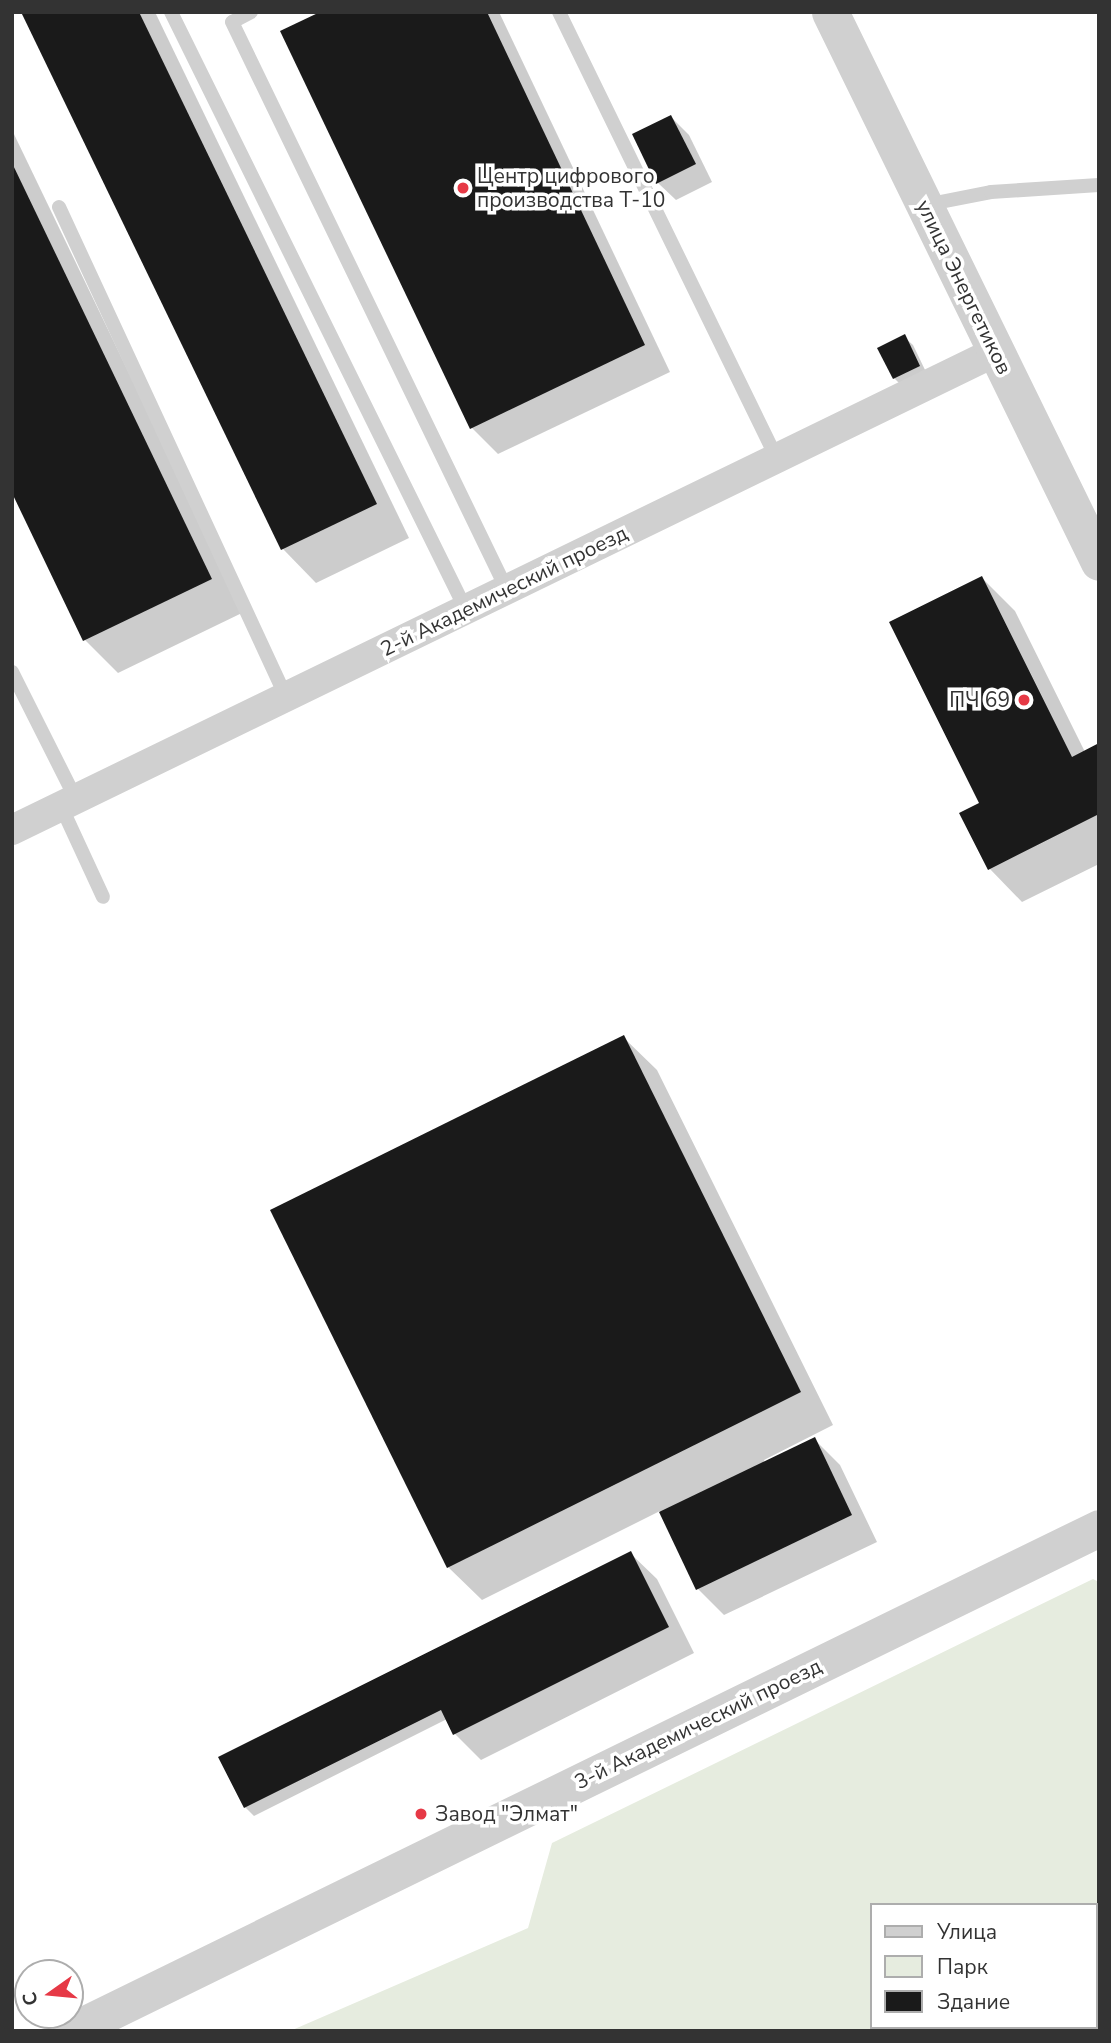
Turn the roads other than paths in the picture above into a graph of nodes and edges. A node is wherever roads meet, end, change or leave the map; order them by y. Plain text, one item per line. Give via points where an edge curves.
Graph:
1 (171, 12) edge
2 (251, 12) edge
3 (559, 12) edge
4 (830, 12) edge
5 (1099, 185) edge
6 (924, 206) junction
7 (59, 207) dead end
8 (995, 352) junction
9 (777, 458) junction
10 (1099, 562) edge
11 (507, 590) junction
12 (466, 610) junction
13 (12, 672) edge
14 (286, 697) junction
15 (69, 802) junction
16 (12, 830) edge
17 (103, 897) dead end
18 (1099, 1528) edge
19 (71, 2031) edge

1 - 12 lane
2 - 11 lane via 232,22
3 - 9 lane
4 - 6 street, улица Энергетиков
5 - 6 lane via 991,192
6 - 8 street, улица Энергетиков
7 - 14 lane
8 - 9 street, 2-й Академический проезд
8 - 10 street, улица Энергетиков
9 - 11 street, 2-й Академический проезд
11 - 12 street, 2-й Академический проезд
12 - 14 street, 2-й Академический проезд
13 - 15 lane
14 - 15 street, 2-й Академический проезд
15 - 16 street, 2-й Академический проезд
15 - 17 lane
18 - 19 street, 3-й Академический проезд

